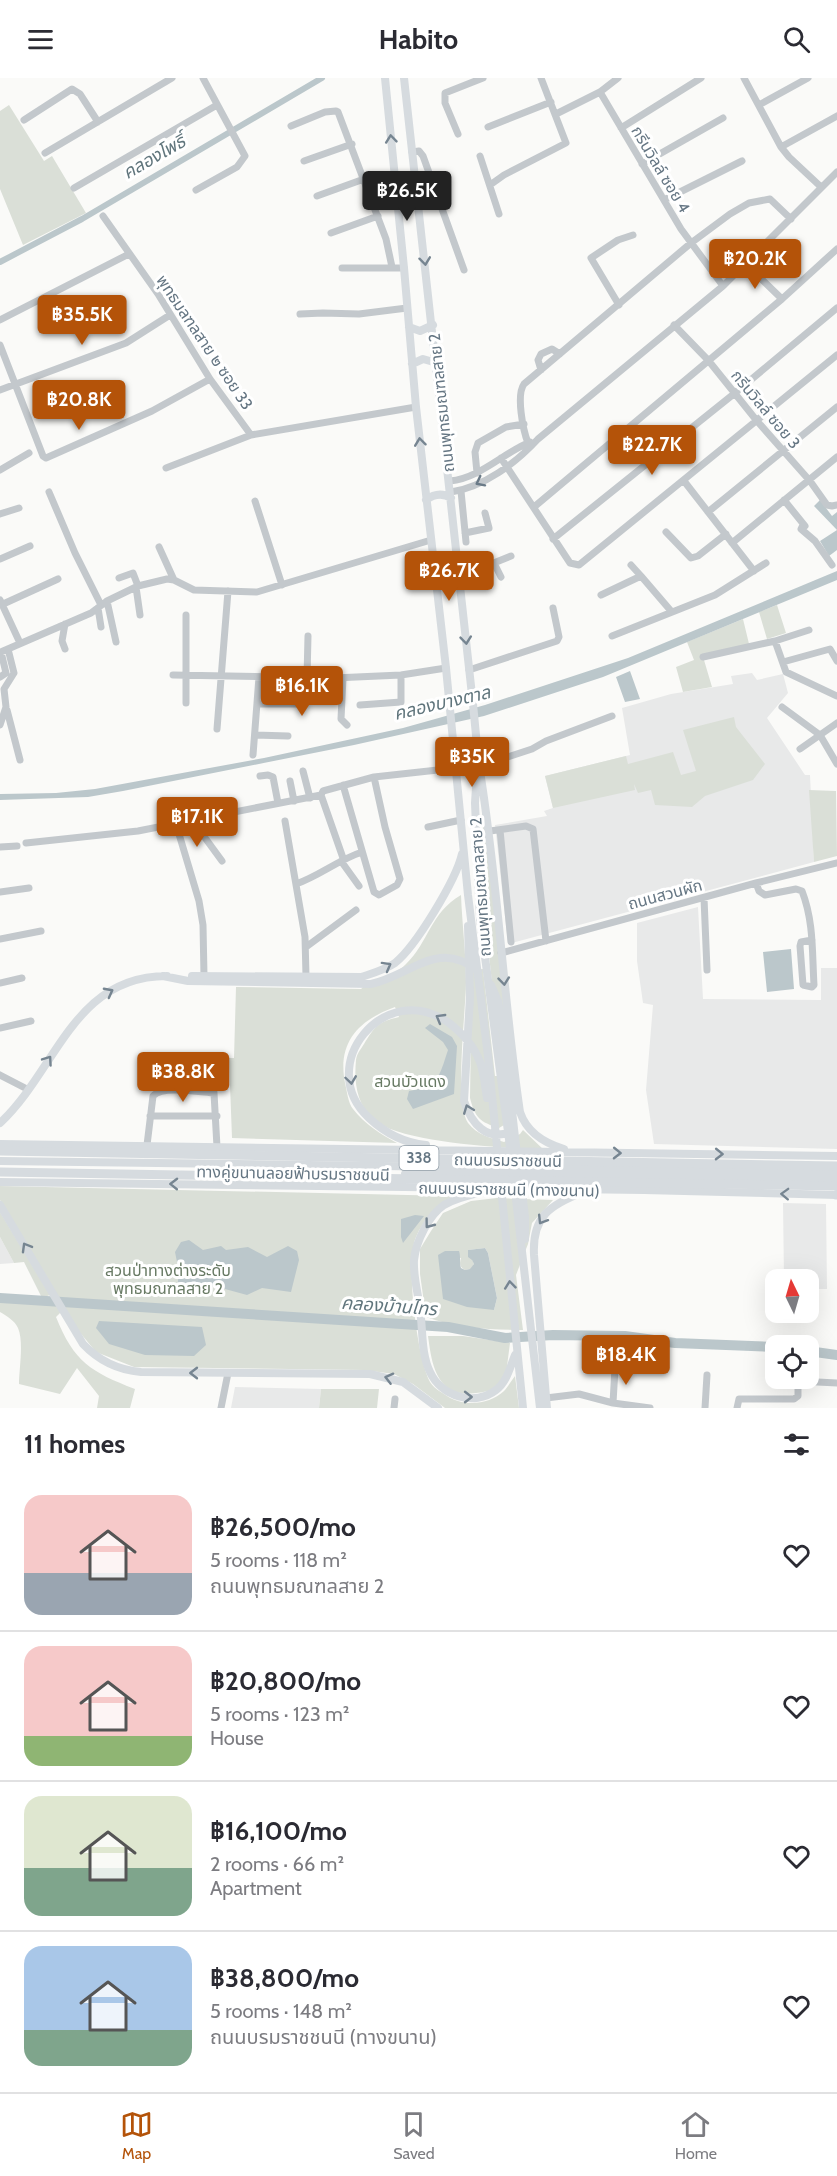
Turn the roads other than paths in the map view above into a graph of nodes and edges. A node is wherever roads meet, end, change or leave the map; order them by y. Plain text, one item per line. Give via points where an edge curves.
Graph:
1 (172, 78) edge
2 (203, 78) edge
3 (404, 78) edge
4 (483, 78) edge
5 (541, 78) edge
6 (618, 78) edge
7 (701, 78) edge
8 (744, 78) edge
9 (808, 78) edge
10 (385, 79) edge
11 (600, 92) junction
12 (551, 102) junction
13 (217, 105) junction
14 (759, 105) junction
15 (556, 114) junction
16 (837, 116) edge
17 (723, 118) dead end
18 (24, 120) dead end
19 (98, 122) junction
20 (291, 126) dead end
21 (488, 127) dead end
22 (621, 128) junction
23 (458, 134) dead end
24 (352, 144) junction
25 (781, 147) junction
26 (412, 152) junction
27 (45, 153) dead end
28 (480, 156) dead end
29 (304, 161) dead end
30 (741, 161) dead end
31 (642, 164) junction
32 (837, 171) edge
33 (364, 179) junction
34 (490, 185) junction
35 (820, 186) junction
36 (74, 188) dead end
37 (196, 190) dead end
38 (317, 196) dead end
39 (664, 200) junction
40 (499, 214) dead end
41 (103, 216) dead end
42 (378, 216) junction
43 (791, 219) junction
44 (331, 233) dead end
45 (633, 235) dead end
46 (691, 243) junction
47 (837, 249) edge
48 (129, 254) junction
49 (746, 264) junction
50 (392, 267) junction
51 (342, 268) dead end
52 (404, 268) junction
53 (464, 270) dead end
54 (723, 286) junction
55 (782, 299) junction
56 (619, 305) junction
57 (407, 308) junction
58 (837, 308) edge
59 (300, 314) dead end
60 (170, 315) junction
61 (0, 320) edge
62 (433, 325) junction
63 (674, 325) junction
64 (409, 327) junction
65 (0, 345) edge
66 (560, 354) junction
67 (837, 355) edge
68 (708, 360) junction
69 (437, 363) junction
70 (412, 364) junction
71 (541, 370) junction
72 (210, 379) junction
73 (16, 385) junction
74 (0, 390) edge
75 (735, 393) junction
76 (416, 407) junction
77 (837, 407) edge
78 (757, 421) junction
79 (524, 424) junction
80 (250, 435) junction
81 (538, 439) junction
82 (528, 443) junction
83 (784, 451) junction
84 (29, 453) dead end
85 (837, 457) edge
86 (501, 458) junction
87 (507, 466) junction
88 (166, 468) dead end
89 (0, 470) edge
90 (477, 472) junction
91 (450, 481) junction
92 (684, 481) junction
93 (810, 481) junction
94 (461, 491) junction
95 (49, 492) dead end
96 (451, 495) junction
97 (426, 500) junction
98 (784, 500) junction
99 (255, 501) dead end
100 (0, 504) edge
101 (837, 505) edge
102 (534, 507) junction
103 (19, 508) dead end
104 (708, 512) junction
105 (485, 513) dead end
106 (2, 514) edge
107 (803, 525) junction
108 (811, 531) dead end
109 (666, 532) dead end
110 (465, 533) junction
111 (726, 534) junction
112 (553, 539) junction
113 (431, 540) junction
114 (466, 542) dead end
115 (732, 543) junction
116 (30, 546) dead end
117 (159, 547) dead end
118 (511, 556) dead end
119 (0, 559) edge
120 (494, 563) junction
121 (766, 563) dead end
122 (631, 565) dead end
123 (832, 565) dead end
124 (754, 571) junction
125 (641, 576) junction
126 (119, 578) dead end
127 (459, 578) junction
128 (501, 578) dead end
129 (58, 579) dead end
130 (174, 580) junction
131 (282, 585) junction
132 (137, 586) junction
133 (228, 591) junction
134 (601, 595) dead end
135 (1, 602) edge
136 (102, 605) junction
137 (554, 608) dead end
138 (671, 611) junction
139 (141, 615) dead end
140 (186, 615) dead end
141 (65, 624) junction
142 (101, 627) dead end
143 (809, 630) dead end
144 (308, 636) dead end
145 (612, 636) dead end
146 (775, 641) junction
147 (116, 642) dead end
148 (20, 643) junction
149 (65, 649) dead end
150 (3, 651) edge
151 (703, 657) dead end
152 (837, 661) edge
153 (783, 662) junction
154 (446, 668) junction
155 (469, 670) junction
156 (173, 675) dead end
157 (186, 675) junction
158 (222, 675) junction
159 (400, 675) junction
160 (0, 677) edge
161 (259, 677) junction
162 (309, 678) junction
163 (343, 678) junction
164 (837, 696) edge
165 (186, 703) dead end
166 (258, 705) junction
167 (360, 705) dead end
168 (6, 707) junction
169 (782, 707) dead end
170 (612, 716) dead end
171 (837, 723) edge
172 (0, 725) edge
173 (346, 725) dead end
174 (217, 729) dead end
175 (255, 735) junction
176 (820, 735) junction
177 (288, 736) dead end
178 (800, 749) dead end
179 (253, 755) dead end
180 (478, 756) junction
181 (20, 760) dead end
182 (837, 764) edge
183 (480, 766) junction
184 (456, 768) junction
185 (303, 771) dead end
186 (260, 776) dead end
187 (374, 777) junction
188 (290, 781) dead end
189 (343, 785) junction
190 (321, 795) junction
191 (310, 798) junction
192 (294, 801) junction
193 (278, 803) junction
194 (192, 820) junction
195 (462, 820) junction
196 (285, 821) dead end
197 (176, 824) junction
198 (428, 827) dead end
199 (495, 830) junction
200 (26, 843) dead end
201 (17, 846) dead end
202 (0, 847) edge
203 (464, 848) junction
204 (362, 852) junction
205 (342, 860) junction
206 (222, 861) dead end
207 (837, 863) edge
208 (296, 884) junction
209 (756, 884) junction
210 (359, 886) dead end
211 (29, 888) dead end
212 (0, 892) edge
213 (468, 895) junction
214 (704, 898) junction
215 (356, 910) dead end
216 (41, 931) dead end
217 (0, 939) edge
218 (812, 940) junction
219 (546, 941) junction
220 (511, 942) dead end
221 (306, 947) junction
222 (501, 953) junction
223 (707, 970) dead end
224 (163, 976) junction
225 (204, 976) junction
226 (306, 976) junction
227 (22, 978) dead end
228 (0, 983) edge
229 (31, 1021) dead end
230 (0, 1028) edge
231 (168, 1072) dead end
232 (0, 1075) edge
233 (212, 1077) dead end
234 (27, 1089) junction
235 (167, 1090) junction
236 (214, 1094) junction
237 (520, 1113) junction
238 (150, 1116) junction
239 (217, 1116) junction
240 (493, 1122) junction
241 (0, 1123) edge
242 (0, 1144) edge
243 (147, 1145) junction
244 (217, 1147) junction
245 (465, 1150) junction
246 (0, 1151) edge
247 (573, 1152) junction
248 (837, 1156) edge
249 (0, 1161) edge
250 (837, 1166) edge
251 (0, 1170) edge
252 (837, 1172) edge
253 (837, 1180) edge
254 (0, 1182) edge
255 (497, 1188) junction
256 (590, 1190) junction
257 (837, 1193) edge
258 (0, 1205) edge
259 (524, 1266) junction
260 (536, 1346) junction
261 (516, 1347) junction
262 (615, 1368) dead end
263 (228, 1373) junction
264 (707, 1375) dead end
265 (837, 1383) edge
266 (546, 1398) junction
267 (395, 1399) dead end
268 (613, 1402) junction
269 (221, 1408) edge
270 (394, 1408) edge
271 (438, 1408) edge
272 (523, 1408) edge
273 (540, 1408) edge
274 (547, 1408) edge
275 (650, 1408) edge
276 (705, 1408) edge
277 (737, 1408) edge

1 - 19 street
2 - 13 street
3 - 26 main road, ถนนพุทธมณฑลสาย 2
4 - 23 street via 445,93 445,103
5 - 12 street
6 - 11 street
7 - 22 street
8 - 14 street
9 - 14 street
52 -> 10 main road, ถนนพุทธมณฑลสาย 2
11 - 15 street
11 - 22 street, กรีนวิลล์ ซอย 4
12 - 15 street
12 - 21 street
13 - 36 street
13 - 37 street via 244,151 244,160
14 - 25 street
15 - 34 street via 566,144
16 - 25 street
17 - 31 street
18 - 19 street via 72,89 80,94
19 - 27 street
20 - 24 street via 336,111
22 - 31 street, กรีนวิลล์ ซอย 4
24 - 29 street
24 - 33 street
25 - 35 street
26 - 53 street via 419,151 423,156
26 -> 62 main road, ถนนพุทธมณฑลสาย 2
28 - 34 street
30 - 39 street
31 - 39 street, กรีนวิลล์ ซอย 4
32 - 35 street
33 - 38 street
33 - 42 street
34 - 40 street
35 - 43 street
39 - 46 street, กรีนวิลล์ ซอย 4
41 - 48 street, พุทธมลฑลสาย ๒ ซอย 33
42 - 44 street
42 - 50 street
43 - 46 street via 770,199 759,200 739,207
43 - 49 street
45 - 56 street via 591,258
46 - 54 street, กรีนวิลล์ ซอย 4
46 - 56 street
47 - 55 street
48 - 60 street, พุทธมลฑลสาย ๒ ซอย 33
48 - 61 street
49 - 54 street
49 - 55 street
50 - 51 street
50 - 52 street
52 - 57 main road, ถนนพุทธมณฑลสาย 2
54 - 63 street
55 - 68 street
56 - 66 street
57 - 59 street via 358,314
57 - 64 main road, ถนนพุทธมณฑลสาย 2
58 - 75 street
60 - 72 street, พุทธมลฑลสาย ๒ ซอย 33
60 - 73 street via 126,343
62 - 64 main road via 420,331
62 - 69 main road, ถนนพุทธมณฑลสาย 2
63 - 68 street, กรีนวิลล์ ซอย 3
63 - 81 street
64 - 70 main road, ถนนพุทธมณฑลสาย 2
65 - 73 street
66 - 71 street
66 - 71 street via 552,349 541,354
67 - 78 street
68 - 75 street, กรีนวิลล์ ซอย 3
68 - 102 street
69 - 70 main road via 423,359
69 - 91 main road, ถนนพุทธมณฑลสาย 2
70 - 76 main road, ถนนพุทธมณฑลสาย 2
71 - 79 street via 521,387
72 - 73 street via 152,411 46,458
72 - 80 street, พุทธมลฑลสาย ๒ ซอย 33
73 - 74 street
75 - 78 street, กรีนวิลล์ ซอย 3
75 - 112 street
76 - 80 street, พุทธมลฑลสาย ๒ ซอย 33
97 -> 76 main road, ถนนพุทธมณฑลสาย 2
77 - 83 street
78 - 83 street, กรีนวิลล์ ซอย 3
78 - 92 street
79 - 82 street
79 - 90 street via 506,427 478,443
80 - 88 street
81 - 82 street
81 - 87 street
82 - 86 street
83 - 93 street, กรีนวิลล์ ซอย 3
83 - 104 street
84 - 89 street
85 - 93 street
86 - 87 street
86 - 90 street
87 -> 94 street
87 - 102 street
90 - 91 street
91 - 96 main road, ถนนพุทธมณฑลสาย 2
92 - 104 street
92 - 112 street via 582,564 570,563
93 - 98 street
93 - 101 street, กรีนวิลล์ ซอย 3 via 827,505
94 - 96 street
94 - 110 street
95 - 136 street
96 - 97 main road
96 - 127 main road, ถนนพุทธมณฑลสาย 2
97 - 113 main road, ถนนพุทธมณฑลสาย 2
98 - 107 street
98 - 115 street
99 - 131 street
100 - 106 street
102 - 112 street
103 - 106 street
104 - 111 street
105 - 110 street via 489,528
107 - 108 street
107 - 123 street via 801,529
109 - 111 street via 691,558
110 - 114 street
111 - 115 street
113 - 131 street
113 - 154 main road, ถนนพุทธมณฑลสาย 2
115 - 124 street
116 - 119 street
117 - 130 street
118 - 120 street
120 - 127 street
120 - 128 street
121 - 124 street
122 - 125 street
124 - 138 street via 716,595
125 - 134 street
125 - 138 street
126 - 132 street via 133,573
127 -> 155 main road, ถนนพุทธมณฑลสาย 2
129 - 135 street
130 - 132 street
130 - 133 street via 194,590
131 - 133 street via 257,592
132 - 136 street
132 - 139 street
133 - 158 street
135 - 148 street
136 - 141 street
136 - 142 street
136 - 147 street
137 - 155 street via 557,641
138 - 145 street
140 - 157 street
141 - 148 street
141 - 149 street
143 - 146 street
144 - 162 street
146 - 151 street
146 - 153 street
148 - 150 street
150 - 160 street via 6,673
150 - 168 street via 14,673 4,689
152 - 153 street via 830,649
153 - 164 street via 789,674
154 - 159 street
154 - 184 main road, ถนนพุทธมณฑลสาย 2
155 - 180 main road, ถนนพุทธมณฑลสาย 2
156 - 157 street
157 - 158 street
157 - 165 street
158 - 161 street
158 - 174 street
159 - 163 street
159 - 167 street via 401,702
161 - 162 street
161 - 166 street
162 - 163 street
162 - 166 street via 303,705
163 - 173 street via 341,719
166 - 175 street
168 - 172 street
168 - 181 street
169 - 176 street
170 - 183 street
171 - 176 street
175 - 177 street
175 - 179 street
176 - 178 street
176 - 182 street
180 - 183 main road
180 - 259 main road, ถนนพุทธมณฑลสาย 2 via 475,803 479,900
183 - 199 main road
184 - 187 street
184 - 195 main road, ถนนพุทธมณฑลสาย 2
185 - 191 street
186 - 193 street via 273,777
187 - 189 street
187 - 204 street via 400,882 376,894
188 - 192 street
189 - 190 street
189 - 204 street
190 - 191 street
190 - 205 street
191 - 192 street
192 - 193 street
193 - 194 street
194 - 197 street
194 - 206 street
195 - 198 street
195 - 203 main road, ถนนพุทธมณฑลสาย 2
196 - 208 street
197 - 200 street
197 - 225 street via 200,900
199 - 219 street via 526,826 533,830
199 - 220 street
199 - 222 main road
201 - 202 street
203 - 213 main road, ถนนพุทธมณฑลสาย 2
226 -> 203 main road via 361,976 401,958 446,892
204 - 205 street
205 - 208 street
205 - 210 street
207 - 209 street, ถนนสวนผัก
208 - 221 street
209 - 214 street, ถนนสวนผัก
209 - 218 street via 765,895 802,891
211 - 212 street
237 -> 213 main road via 520,1121 512,1132 490,1134 474,1122 464,1101 470,997
213 - 240 main road, ถนนพุทธมณฑลสาย 2
214 - 219 street, ถนนสวนผัก
214 - 223 street
215 - 221 street
216 - 217 street
218 - 218 street via 814,985 812,987 803,985 800,946 801,942
219 - 222 street, ถนนสวนผัก
221 - 226 street
222 -> 237 main road
224 - 225 main road
234 -> 224 main road via 91,1004 126,984
224 - 259 main road via 188,981 371,984 422,961 441,957 473,967 488,980 498,1001 525,1216
225 - 226 main road
227 - 228 street
229 - 230 street
231 - 235 street
232 - 234 street
233 - 236 street
234 - 241 main road
235 - 236 street
235 - 238 street via 154,1094
236 - 239 street
237 - 247 main road via 541,1140
238 - 239 street
238 - 243 street
239 - 244 street
240 -> 245 main road via 480,1063 466,1038 454,1027 430,1012 416,1010 394,1013 369,1027 355,1047 349,1071 353,1095 364,1114 403,1140
261 -> 240 main road, ถนนพุทธมณฑลสาย 2
242 - 243 main road, 338
243 - 244 main road, 338
244 - 245 main road, 338
245 - 247 main road, 338
246 - 250 highway, ถนนบรมราชชนนี / 338
247 -> 248 main road, 338
249 - 252 main road, ทางคู่ขนานลอยฟ้าบรมราชชนนี / 338
251 - 253 main road, ทางคู่ขนานลอยฟ้าบรมราชชนนี / 338
251 - 257 highway, ถนนบรมราชชนนี / 338
255 -> 254 main road, ถนนบรมราชชนนี (ทางขนาน) / 338
255 - 256 main road, ถนนบรมราชชนนี (ทางขนาน) / 338
255 -> 261 main road via 444,1205 419,1238 414,1259 423,1342 436,1382 449,1393 466,1398 495,1391 508,1373
257 -> 256 main road, ถนนบรมราชชนนี (ทางขนาน) / 338
256 -> 260 main road via 555,1204 536,1228
263 -> 258 main road via 141,1372 115,1367 92,1353 75,1332
259 - 260 main road, ถนนพุทธมณฑลสาย 2
260 - 266 main road
260 - 273 main road, ถนนพุทธมณฑลสาย 2
261 - 272 main road, ถนนพุทธมณฑลสาย 2
262 - 268 street
263 - 269 street
271 -> 263 main road via 403,1382 370,1374
264 - 276 street
265 - 277 street via 798,1381 798,1396 794,1400 740,1399
266 - 268 street via 579,1394
266 - 274 main road
267 - 270 street
268 - 275 street

